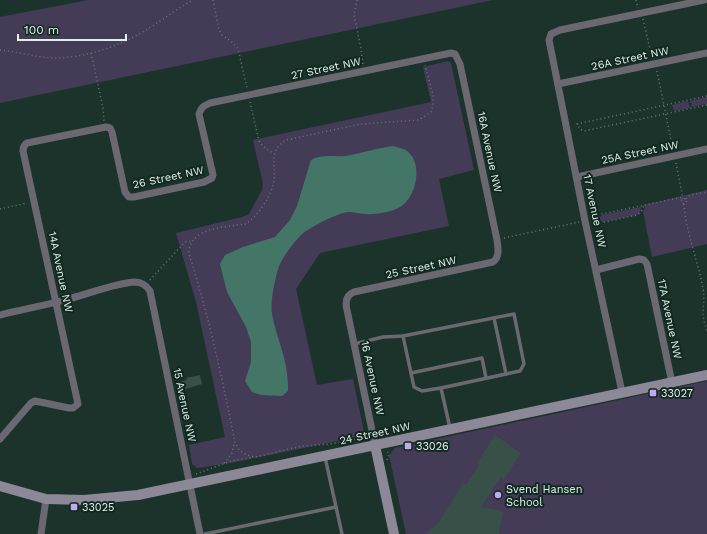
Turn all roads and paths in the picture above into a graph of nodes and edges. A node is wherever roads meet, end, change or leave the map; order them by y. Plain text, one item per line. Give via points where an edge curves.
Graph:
1 (193, 0) edge
2 (213, 0) edge
3 (357, 0) edge
4 (636, 0) edge
5 (704, 0) edge
6 (637, 7) dead end
7 (643, 20) dead end
8 (0, 50) edge
9 (707, 52) edge
10 (91, 53) junction
11 (455, 54) joint
12 (424, 59) junction
13 (652, 59) dead end
14 (656, 69) dead end
15 (364, 71) junction
16 (558, 84) junction
17 (248, 90) dead end
18 (707, 96) edge
19 (251, 102) dead end
20 (665, 105) junction
21 (707, 105) edge
22 (666, 114) junction
23 (107, 128) junction
24 (707, 148) edge
25 (673, 150) dead end
26 (275, 153) junction
27 (675, 160) dead end
28 (577, 177) junction
29 (212, 178) joint
30 (707, 192) edge
31 (684, 198) junction
32 (686, 199) junction
33 (34, 201) junction
34 (684, 204) junction
35 (644, 205) junction
36 (0, 209) edge
37 (598, 219) junction
38 (592, 220) dead end
39 (583, 221) dead end
40 (601, 223) junction
41 (596, 224) dead end
42 (497, 240) junction
43 (192, 241) junction
44 (498, 257) joint
45 (596, 270) junction
46 (144, 284) junction
47 (347, 298) joint
48 (56, 303) junction
49 (0, 315) edge
50 (494, 318) junction
51 (707, 332) edge
52 (403, 336) junction
53 (354, 344) junction
54 (410, 373) junction
55 (506, 374) junction
56 (707, 375) edge
57 (486, 378) junction
58 (672, 383) junction
59 (441, 388) junction
60 (622, 392) junction
61 (450, 429) junction
62 (0, 439) edge
63 (374, 441) junction
64 (234, 442) junction
65 (325, 456) junction
66 (255, 457) junction
67 (224, 463) junction
68 (190, 485) junction
69 (0, 486) edge
70 (46, 499) junction
71 (336, 507) junction
72 (41, 534) edge
73 (200, 534) edge
74 (205, 534) edge
75 (342, 534) edge
76 (394, 534) edge

1 - 10 path via 135,36
2 - 17 path via 219,30 238,49
3 - 15 path via 354,15
4 - 6 path
5 - 16 street, 17 Avenue NW via 551,34 549,40
7 - 13 path
8 - 10 path via 52,58
9 - 16 street, 26A Street NW
10 - 23 path
11 - 12 street, 27 Street NW via 445,53
11 - 42 street, 16A Avenue NW via 460,64
12 - 15 street, 27 Street NW
12 - 26 path via 433,95 431,112 426,116 414,121 361,124 294,138 281,143
14 - 20 path
15 - 29 street, 27 Street NW via 210,103 201,108 199,114 213,171
16 - 28 street, 17 Avenue NW
18 - 20 path
19 - 26 path via 259,140 266,150
20 - 22 path
20 - 22 path via 577,124 584,131
21 - 22 path
22 - 25 path
23 - 29 street, 26 Street NW via 114,136 129,196 204,182
23 - 33 street, 14A Avenue NW via 27,143 23,147
24 - 28 street, 25A Street NW
26 - 43 path via 270,193 250,221 206,231
27 - 31 path
28 - 45 street, 17 Avenue NW
30 - 32 path via 690,195
31 - 32 path
31 - 34 path
31 - 35 path
32 - 34 path via 687,202
33 - 36 path
33 - 48 street, 14A Avenue NW
34 - 51 path via 688,231 704,290 703,312
35 - 37 path via 602,214
35 - 40 path via 637,215
37 - 38 path
37 - 40 path
39 - 42 path
40 - 41 path
42 - 44 street, 16A Avenue NW
43 - 46 path via 185,242
43 - 64 path via 189,254 216,353
44 - 47 street, 25 Street NW via 493,262 354,292
45 - 58 street, 17A Avenue NW via 639,259 647,264
45 - 60 street, 17 Avenue NW
46 - 48 street via 122,284
46 - 68 street, 15 Avenue NW via 150,291
47 - 53 street, 16 Avenue NW via 346,305
48 - 49 street
48 - 62 street, 14A Avenue NW via 78,404 69,408 35,401
50 - 52 lane
50 - 55 lane
50 - 55 lane via 514,314 524,364 520,371
52 - 53 lane via 383,337
52 - 54 lane
53 - 63 street, 16 Avenue NW
54 - 57 lane via 482,358
54 - 59 lane via 414,387 422,391
55 - 57 lane
56 - 58 street, 24 Street NW
57 - 59 lane
58 - 60 street, 24 Street NW
59 - 61 lane
60 - 61 street, 24 Street NW
61 - 63 street, 24 Street NW
63 - 65 street, 24 Street NW
63 - 66 path via 302,446
63 - 76 street, 16 Avenue NW
64 - 66 path via 239,450
64 - 67 path via 232,453
65 - 68 street, 24 Street NW
65 - 71 lane
66 - 67 path
67 - 68 path via 196,473
68 - 70 street, 24 Street NW via 120,498
68 - 73 street, 15 Avenue NW
69 - 70 street, 24 Street NW
70 - 72 street
71 - 74 lane
71 - 75 lane

